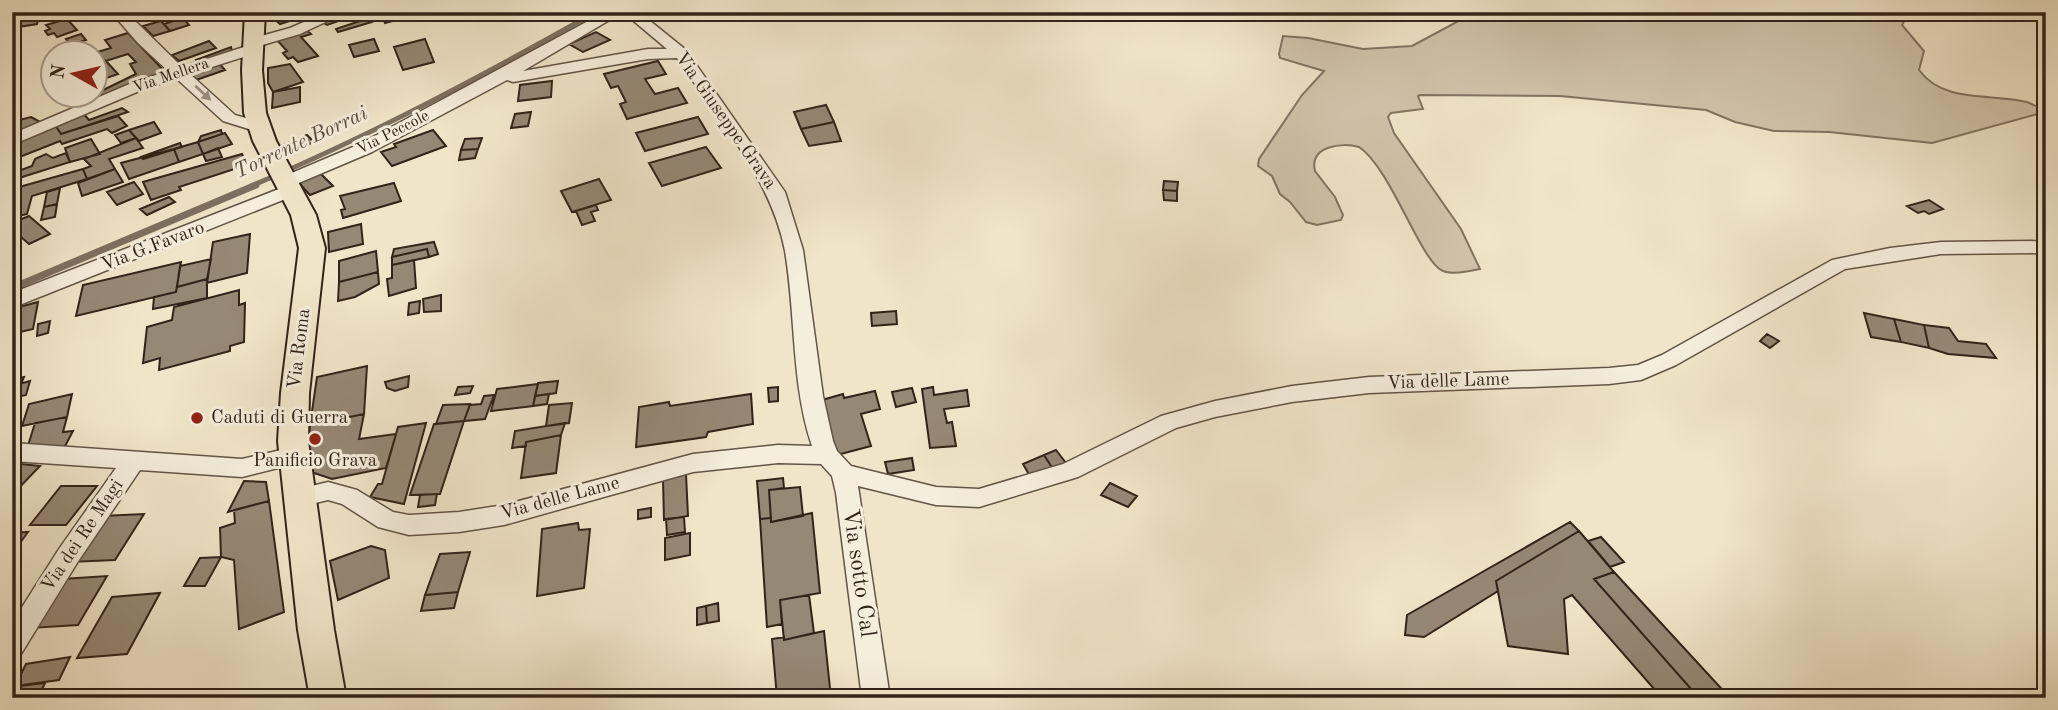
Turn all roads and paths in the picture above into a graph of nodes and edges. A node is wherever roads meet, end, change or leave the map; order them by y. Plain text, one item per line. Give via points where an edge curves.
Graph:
1 (118, 12) edge
2 (256, 12) edge
3 (340, 12) edge
4 (630, 12) edge
5 (609, 13) edge
6 (255, 46) junction
7 (681, 53) junction
8 (180, 71) junction
9 (497, 79) junction
10 (258, 127) junction
11 (12, 140) edge
12 (284, 178) junction
13 (2046, 247) edge
14 (12, 301) edge
15 (12, 452) edge
16 (294, 456) junction
17 (133, 462) junction
18 (835, 464) junction
19 (299, 498) junction
20 (12, 646) edge
21 (328, 698) edge
22 (876, 698) edge

1 - 8 street
2 - 6 main road, Via Roma
3 - 6 street, Via Mellera
4 - 7 street, Via Giuseppe Grava
5 - 9 street, Via Peccole
6 - 8 street, Via Mellera
6 - 10 main road, Via Roma via 253,112
7 - 9 street, Via Peccole via 648,54
7 - 18 street, Via Giuseppe Grava via 776,192 794,250 812,396
8 -> 10 street via 229,118
8 - 11 street, Via Mellera
9 - 12 street, Via Peccole via 366,148
10 - 12 main road, Via Roma
12 - 14 street, Via G.Favaro
12 - 16 main road, Via Roma via 310,225 312,248 295,393
13 - 18 street, Via delle Lame via 1963,246 1868,256 1839,264 1641,372 1370,385 1215,409 1169,422 1070,471 978,498 936,496
15 - 17 street
16 - 17 street via 243,468
16 - 19 main road, Via Roma
17 - 20 street, Via dei Re Magi
18 - 19 street, Via delle Lame via 778,454 693,463 504,515 458,522 410,525 387,520 328,491
18 - 22 street, Via sotto Cal
19 - 21 main road, Via Roma

